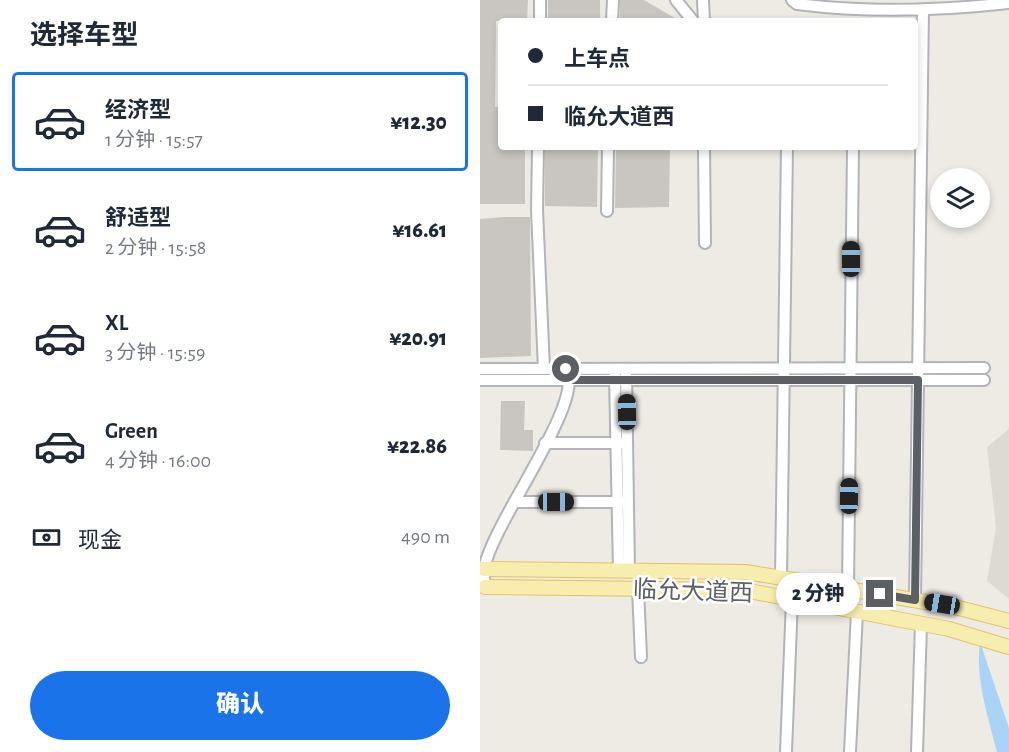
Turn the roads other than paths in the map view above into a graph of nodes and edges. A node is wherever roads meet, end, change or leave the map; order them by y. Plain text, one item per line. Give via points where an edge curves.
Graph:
1 (540, 0) edge
2 (613, 0) edge
3 (676, 0) edge
4 (703, 0) edge
5 (792, 0) edge
6 (1009, 3) edge
7 (923, 10) junction
8 (854, 15) edge
9 (540, 18) edge
10 (612, 18) edge
11 (691, 18) edge
12 (704, 18) edge
13 (538, 150) edge
14 (609, 150) edge
15 (704, 150) edge
16 (787, 150) edge
17 (853, 150) edge
18 (607, 211) dead end
19 (705, 243) dead end
20 (620, 368) junction
21 (784, 368) junction
22 (850, 368) junction
23 (918, 368) junction
24 (984, 368) dead end
25 (480, 369) edge
26 (544, 369) junction
27 (566, 369) junction
28 (480, 380) edge
29 (570, 380) junction
30 (621, 380) junction
31 (784, 380) junction
32 (850, 380) junction
33 (918, 380) junction
34 (984, 380) dead end
35 (545, 443) junction
36 (622, 443) junction
37 (514, 502) junction
38 (623, 502) junction
39 (482, 569) edge
40 (624, 571) junction
41 (781, 578) junction
42 (483, 587) edge
43 (638, 589) junction
44 (848, 589) junction
45 (792, 599) junction
46 (915, 600) junction
47 (857, 612) junction
48 (1009, 621) edge
49 (921, 624) junction
50 (1009, 647) edge
51 (641, 657) dead end
52 (786, 752) edge
53 (850, 752) edge
54 (917, 752) edge

1 - 9 street
2 - 10 street
3 - 11 street
4 - 12 street
5 - 8 street
6 - 7 street
7 - 8 street
7 - 23 street
13 - 26 street
14 - 18 street
15 - 19 street
16 - 21 street
17 - 22 street
20 - 21 street
20 - 27 street
20 - 30 street
21 - 22 street
21 - 31 street
22 - 23 street
22 - 32 street
23 - 24 street
23 - 33 street
25 - 26 street
26 - 27 street
27 - 29 street
28 - 29 street
29 - 30 street
29 - 35 street via 561,412
30 - 31 street
30 - 36 street
31 - 32 street
31 - 41 street
32 - 33 street
32 - 44 street
33 - 34 street
33 - 46 street
35 - 36 street
35 - 37 street
36 - 38 street
37 - 38 street
37 - 39 street
38 - 40 street
39 - 40 main road, 临允大道西
39 - 42 street
40 - 41 main road, 临允大道西 via 746,572
41 - 44 main road, 临允大道西
42 - 43 main road, 临允大道西
43 - 45 main road, 临允大道西 via 744,590
43 - 51 street
44 - 46 main road, 临允大道西
45 - 47 main road, 临允大道西
45 - 52 street
46 - 48 main road, 临允大道西
47 - 49 main road, 临允大道西
47 - 53 street
49 - 50 main road, 临允大道西
49 - 54 street

